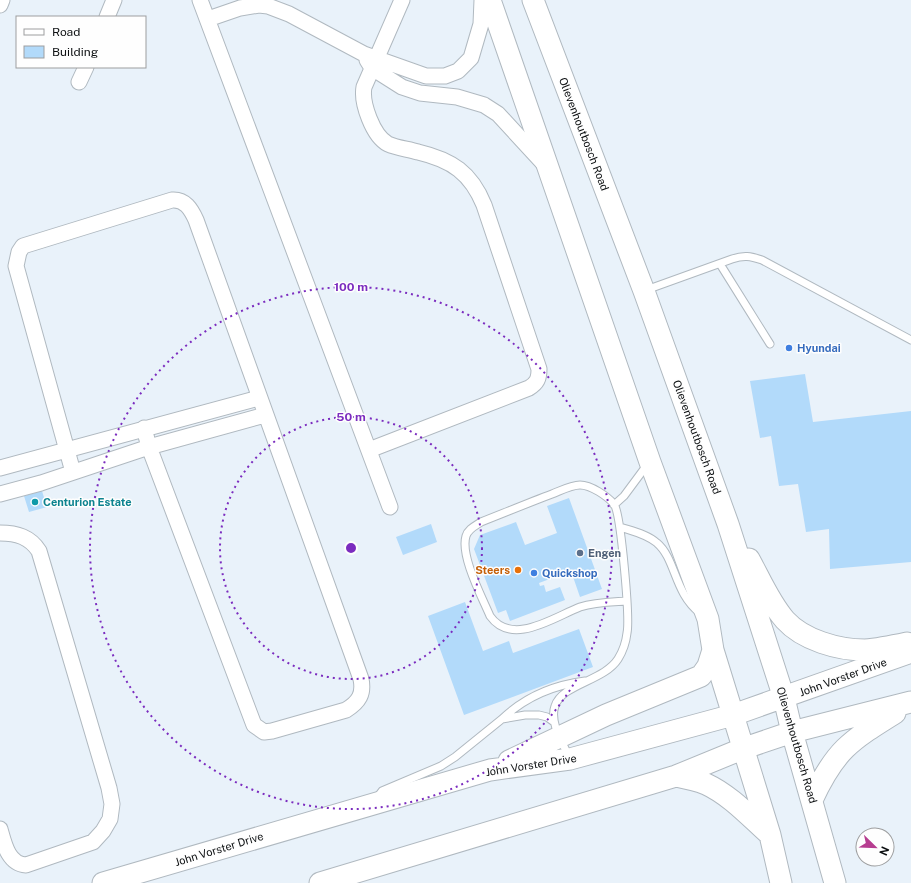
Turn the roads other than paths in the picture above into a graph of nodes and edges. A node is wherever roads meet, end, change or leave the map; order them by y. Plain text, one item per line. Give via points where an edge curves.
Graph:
1 (2, 0) edge
2 (114, 0) edge
3 (200, 0) edge
4 (402, 0) edge
5 (482, 0) edge
6 (490, 0) edge
7 (533, 0) edge
8 (0, 5) edge
9 (107, 16) edge
10 (208, 19) junction
11 (371, 60) junction
12 (86, 68) edge
13 (79, 82) dead end
14 (548, 167) junction
15 (720, 264) junction
16 (644, 291) junction
17 (911, 340) edge
18 (770, 344) dead end
19 (258, 398) junction
20 (265, 415) junction
21 (144, 428) junction
22 (149, 447) junction
23 (68, 449) junction
24 (369, 450) junction
25 (650, 462) junction
26 (0, 468) edge
27 (73, 472) junction
28 (0, 494) edge
29 (614, 505) junction
30 (390, 507) dead end
31 (728, 524) junction
32 (620, 527) junction
33 (0, 533) edge
34 (626, 600) junction
35 (708, 619) junction
36 (911, 643) edge
37 (713, 650) junction
38 (911, 652) edge
39 (592, 680) junction
40 (784, 698) junction
41 (911, 702) edge
42 (733, 715) junction
43 (502, 719) junction
44 (557, 729) junction
45 (792, 732) junction
46 (742, 749) junction
47 (570, 760) junction
48 (490, 770) junction
49 (676, 776) junction
50 (812, 800) junction
51 (374, 804) junction
52 (0, 829) edge
53 (770, 835) junction
54 (103, 883) edge
55 (320, 883) edge
56 (781, 883) edge
57 (835, 883) edge

1 - 8 street
2 - 9 street
3 - 10 street
4 - 11 street
5 - 11 street via 481,24 475,49 471,58 458,71 445,76 426,76
6 - 14 main road
7 - 16 main road, Olievenhoutbosch Road
10 - 11 street via 244,7 268,6 289,14
10 - 24 street
11 - 14 street via 402,87 420,93 457,96 484,105 498,114
11 - 24 street via 362,95 372,123 382,139 390,144 427,154 457,168 473,182 479,193 539,369 539,376 529,388
12 - 13 street
14 - 25 main road
15 - 16 lane
15 - 17 lane via 742,256 762,260
15 - 18 lane
16 - 31 main road, Olievenhoutbosch Road
19 - 20 street
19 - 21 street
19 - 23 street via 193,214 186,204 172,200 23,246 18,252 16,266
20 - 22 street
20 - 22 street via 361,679 363,688 357,703 339,712 264,732 254,725
21 - 22 street
21 - 23 street
22 - 27 street
23 - 26 street
23 - 27 street
24 - 30 street
25 - 29 lane
25 - 35 main road
27 - 28 street
29 - 32 lane
29 - 34 lane via 598,491 590,488 580,485 566,489 481,522 469,530 466,536 466,552 473,578 490,616 508,629 540,625 592,604
31 - 36 main road via 777,609 789,624 804,634 827,644 864,650
31 - 40 main road, Olievenhoutbosch Road
32 - 34 lane
32 - 35 lane via 649,538 660,546 688,602
33 - 52 street via 26,538 34,543 39,551 112,804 110,819 93,842 26,866 14,860 7,852
34 - 39 lane via 628,632 622,652 609,670
35 - 37 main road
37 - 42 main road
37 - 44 main road via 708,666 701,676 606,715
38 - 40 main road, John Vorster Drive
39 - 43 lane via 572,682 541,692 517,705
39 - 44 lane via 566,693 557,701 554,709
40 - 42 main road, John Vorster Drive
40 - 45 main road, Olievenhoutbosch Road
41 - 45 main road
41 - 50 main road via 863,733 840,752 824,773
42 - 46 main road
42 - 47 main road, John Vorster Drive
43 - 44 lane via 539,715 548,717
43 - 51 lane via 450,760 382,791
44 - 47 lane
44 - 48 main road
45 - 46 main road
45 - 50 main road, Olievenhoutbosch Road
46 - 49 main road
46 - 53 main road
47 - 48 main road, John Vorster Drive
48 - 51 main road, John Vorster Drive
49 - 53 main road via 702,783 718,791
49 - 55 main road
50 - 57 main road, Olievenhoutbosch Road
51 - 54 main road, John Vorster Drive
53 - 56 main road

